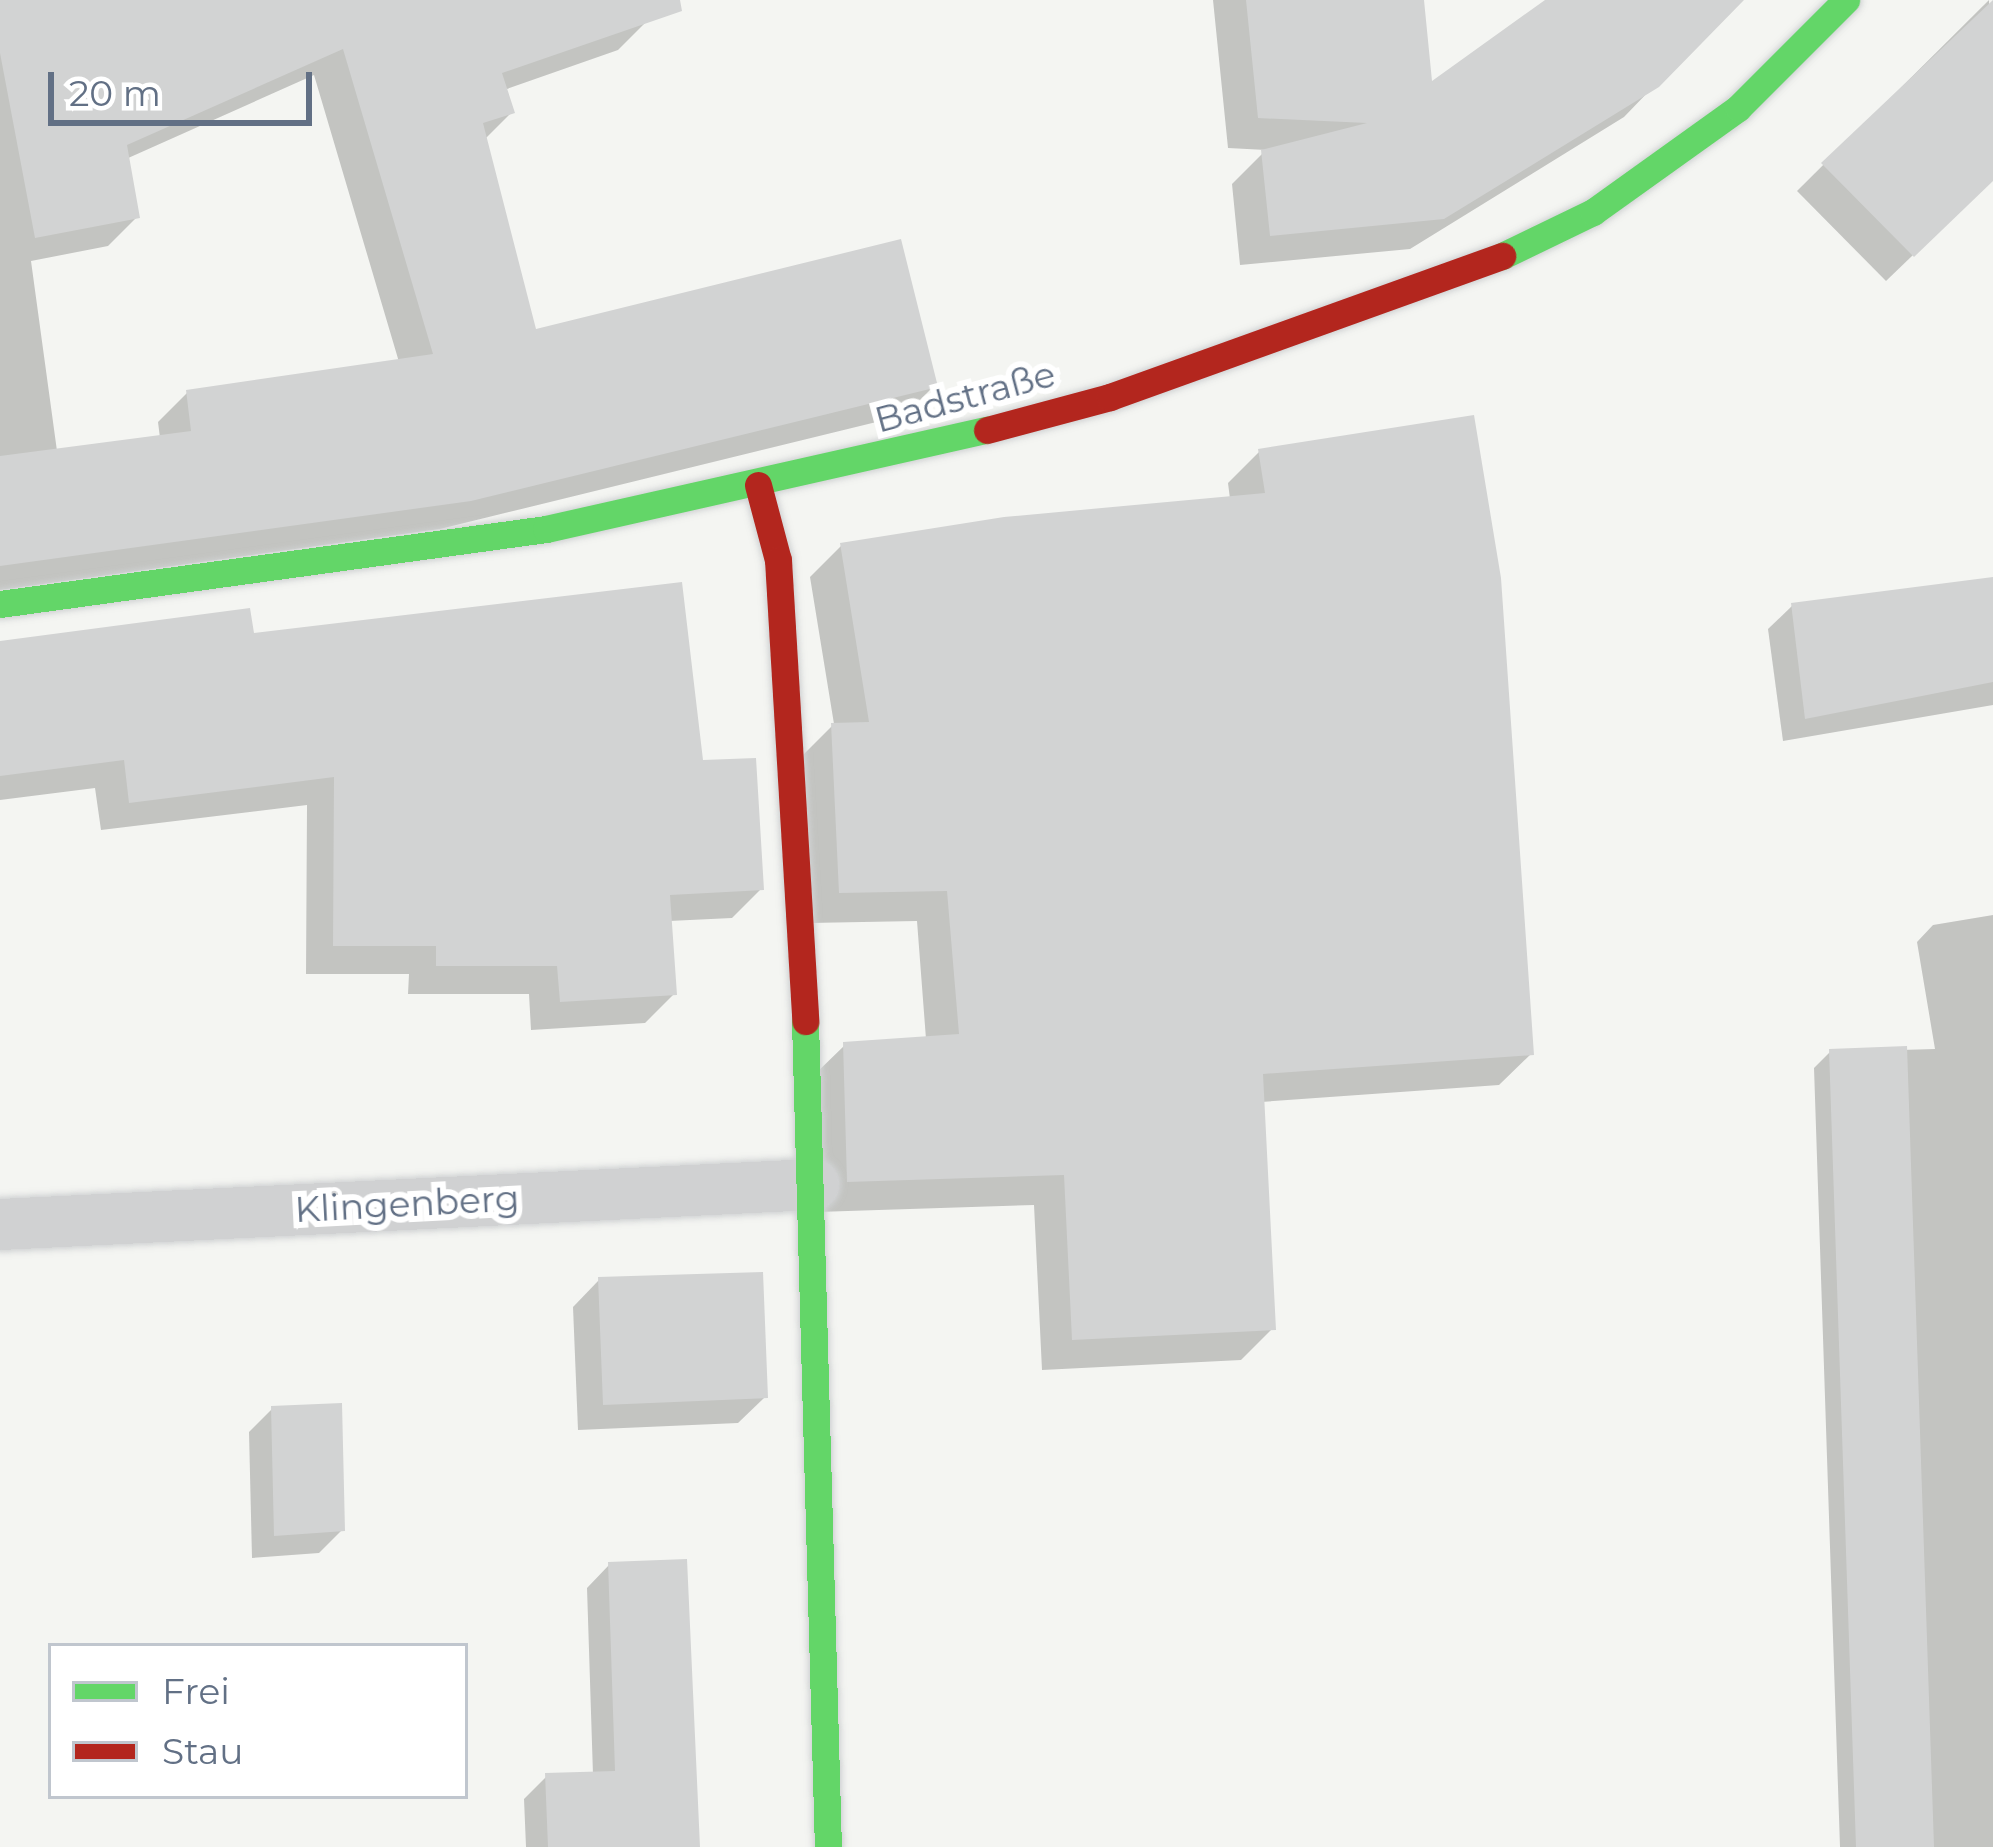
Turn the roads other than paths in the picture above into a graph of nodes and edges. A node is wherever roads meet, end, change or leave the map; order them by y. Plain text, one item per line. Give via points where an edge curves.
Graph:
1 (1846, 0) edge
2 (758, 485) junction
3 (0, 604) edge
4 (813, 1184) junction
5 (0, 1224) edge
6 (828, 1847) edge

1 - 2 street, Badstraße via 1685,149 1517,252 1110,397
2 - 3 street, Badstraße via 546,530
2 - 4 street via 778,560 800,832
4 - 5 lane, Klingenberg
4 - 6 street

